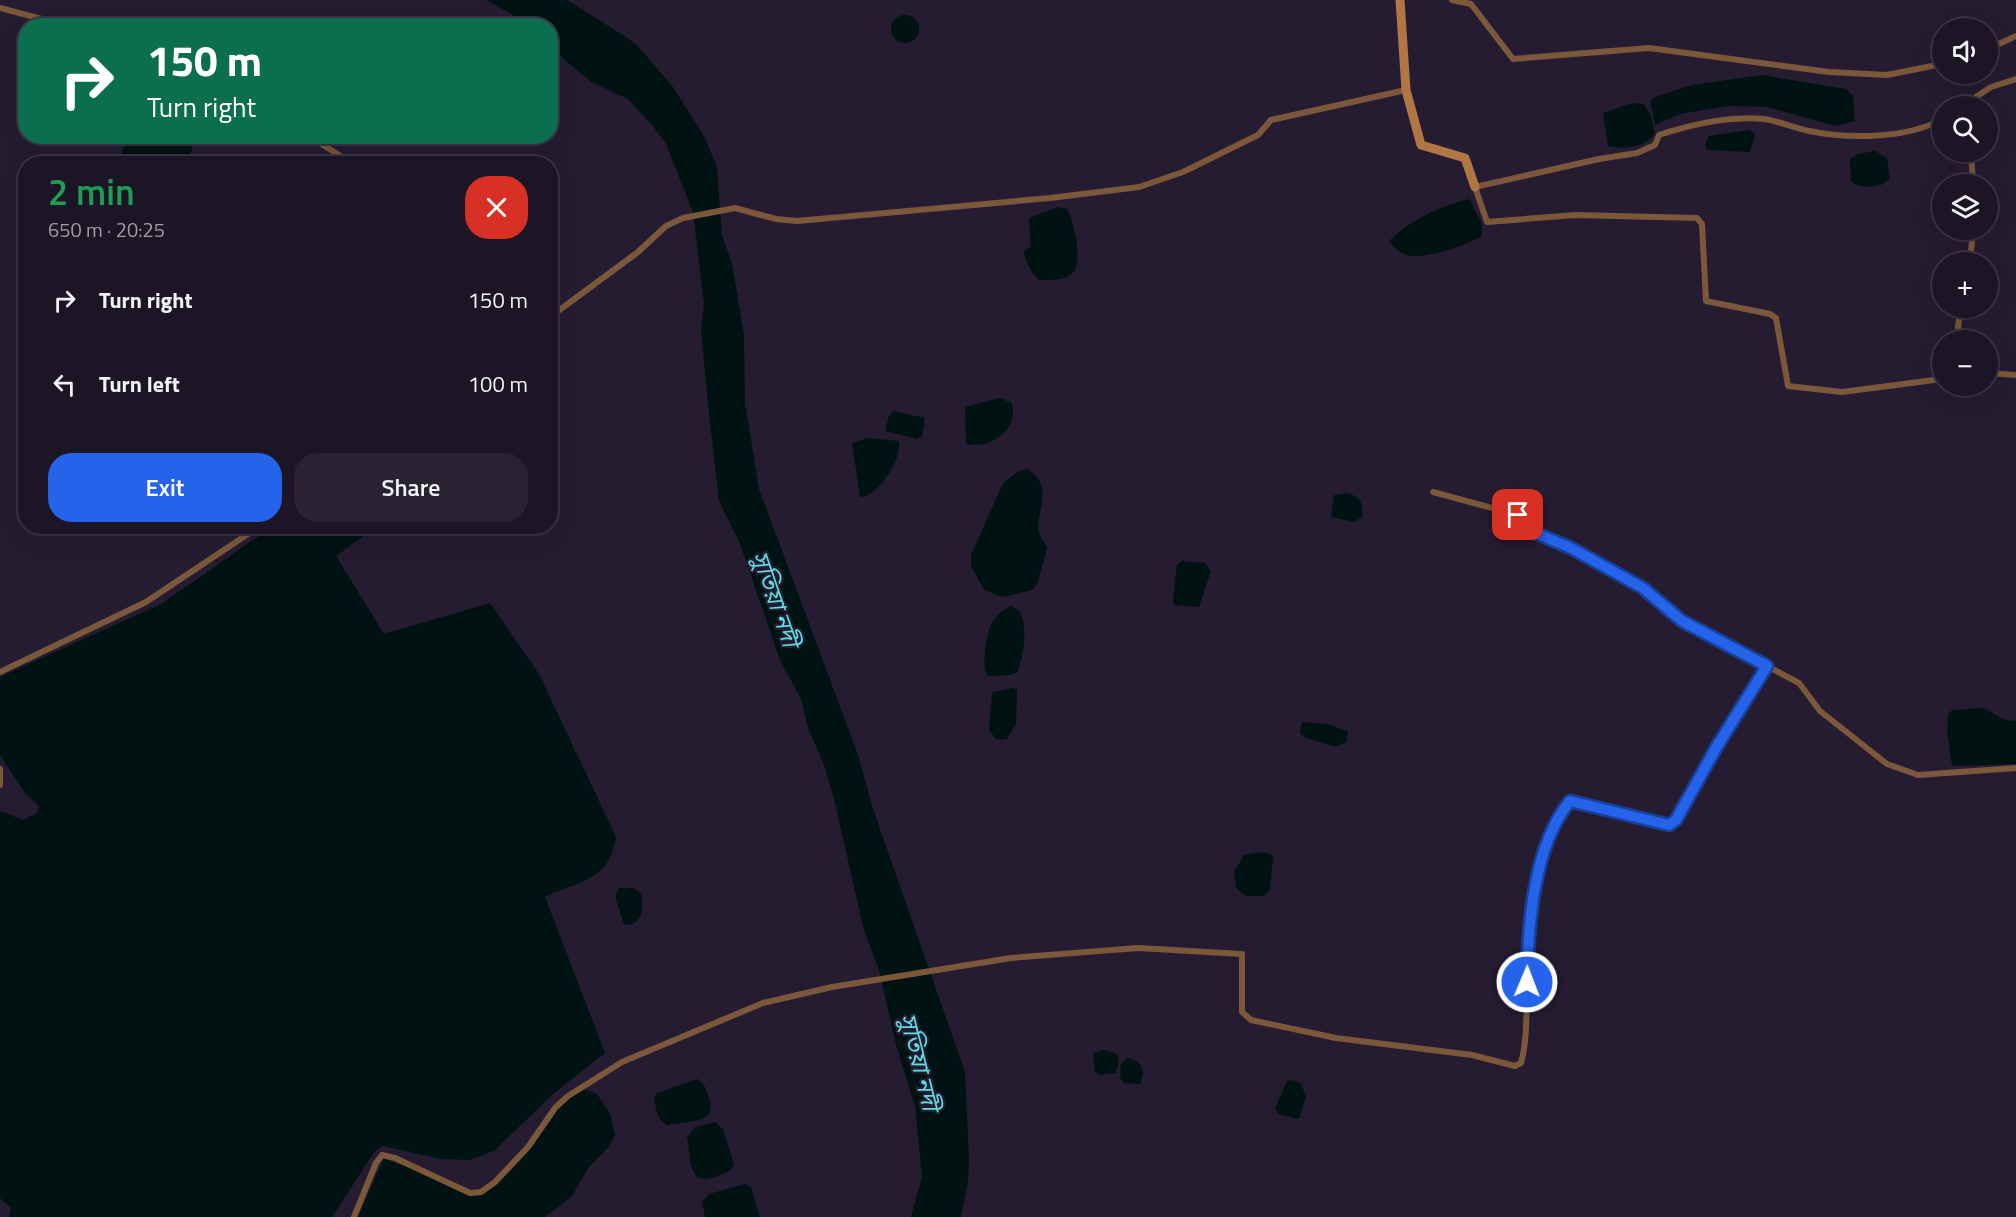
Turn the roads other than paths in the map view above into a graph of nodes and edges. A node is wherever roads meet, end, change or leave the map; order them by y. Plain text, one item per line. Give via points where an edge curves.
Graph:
1 (1400, 0) edge
2 (1452, 0) edge
3 (0, 8) edge
4 (38, 18) edge
5 (2016, 36) edge
6 (1998, 44) edge
7 (1932, 66) edge
8 (2016, 79) edge
9 (1406, 90) junction
10 (1978, 96) edge
11 (1932, 123) edge
12 (322, 144) edge
13 (340, 156) edge
14 (1475, 187) junction
15 (558, 311) edge
16 (1998, 374) edge
17 (2016, 375) edge
18 (1932, 380) edge
19 (1433, 492) dead end
20 (248, 534) edge
21 (1767, 666) junction
22 (0, 672) edge
23 (2016, 768) edge
24 (0, 769) edge
25 (0, 785) edge
26 (354, 1217) edge

1 - 9 street
2 - 7 street via 1471,4 1513,59 1649,48 1829,72 1887,75
3 - 4 street
5 - 6 street
8 - 10 street
9 - 14 street via 1421,145 1465,158
9 - 15 street via 1271,120 1258,135 1183,172 1139,187 797,221 735,208 683,218 666,226 638,252
11 - 14 street via 1902,134 1860,136 1809,131 1767,119 1709,120 1659,135 1655,145 1637,153
12 - 13 street
14 - 18 street via 1487,222 1575,215 1697,218 1702,224 1706,301 1776,318 1788,386 1842,392
16 - 17 street
19 - 21 street via 1518,515 1526,529 1571,548 1643,588 1682,621
20 - 22 street via 146,602
21 - 23 street via 1799,683 1820,711 1887,764 1918,775
21 - 26 street via 1676,820 1669,825 1570,801 1561,812 1543,858 1534,898 1528,940 1526,1046 1521,1063 1515,1066 1472,1055 1336,1038 1251,1020 1242,1012 1242,954 1138,948 952,966 832,987 763,1004 622,1062 568,1096 528,1147 481,1192 456,1188 432,1174 382,1155
24 - 25 street

